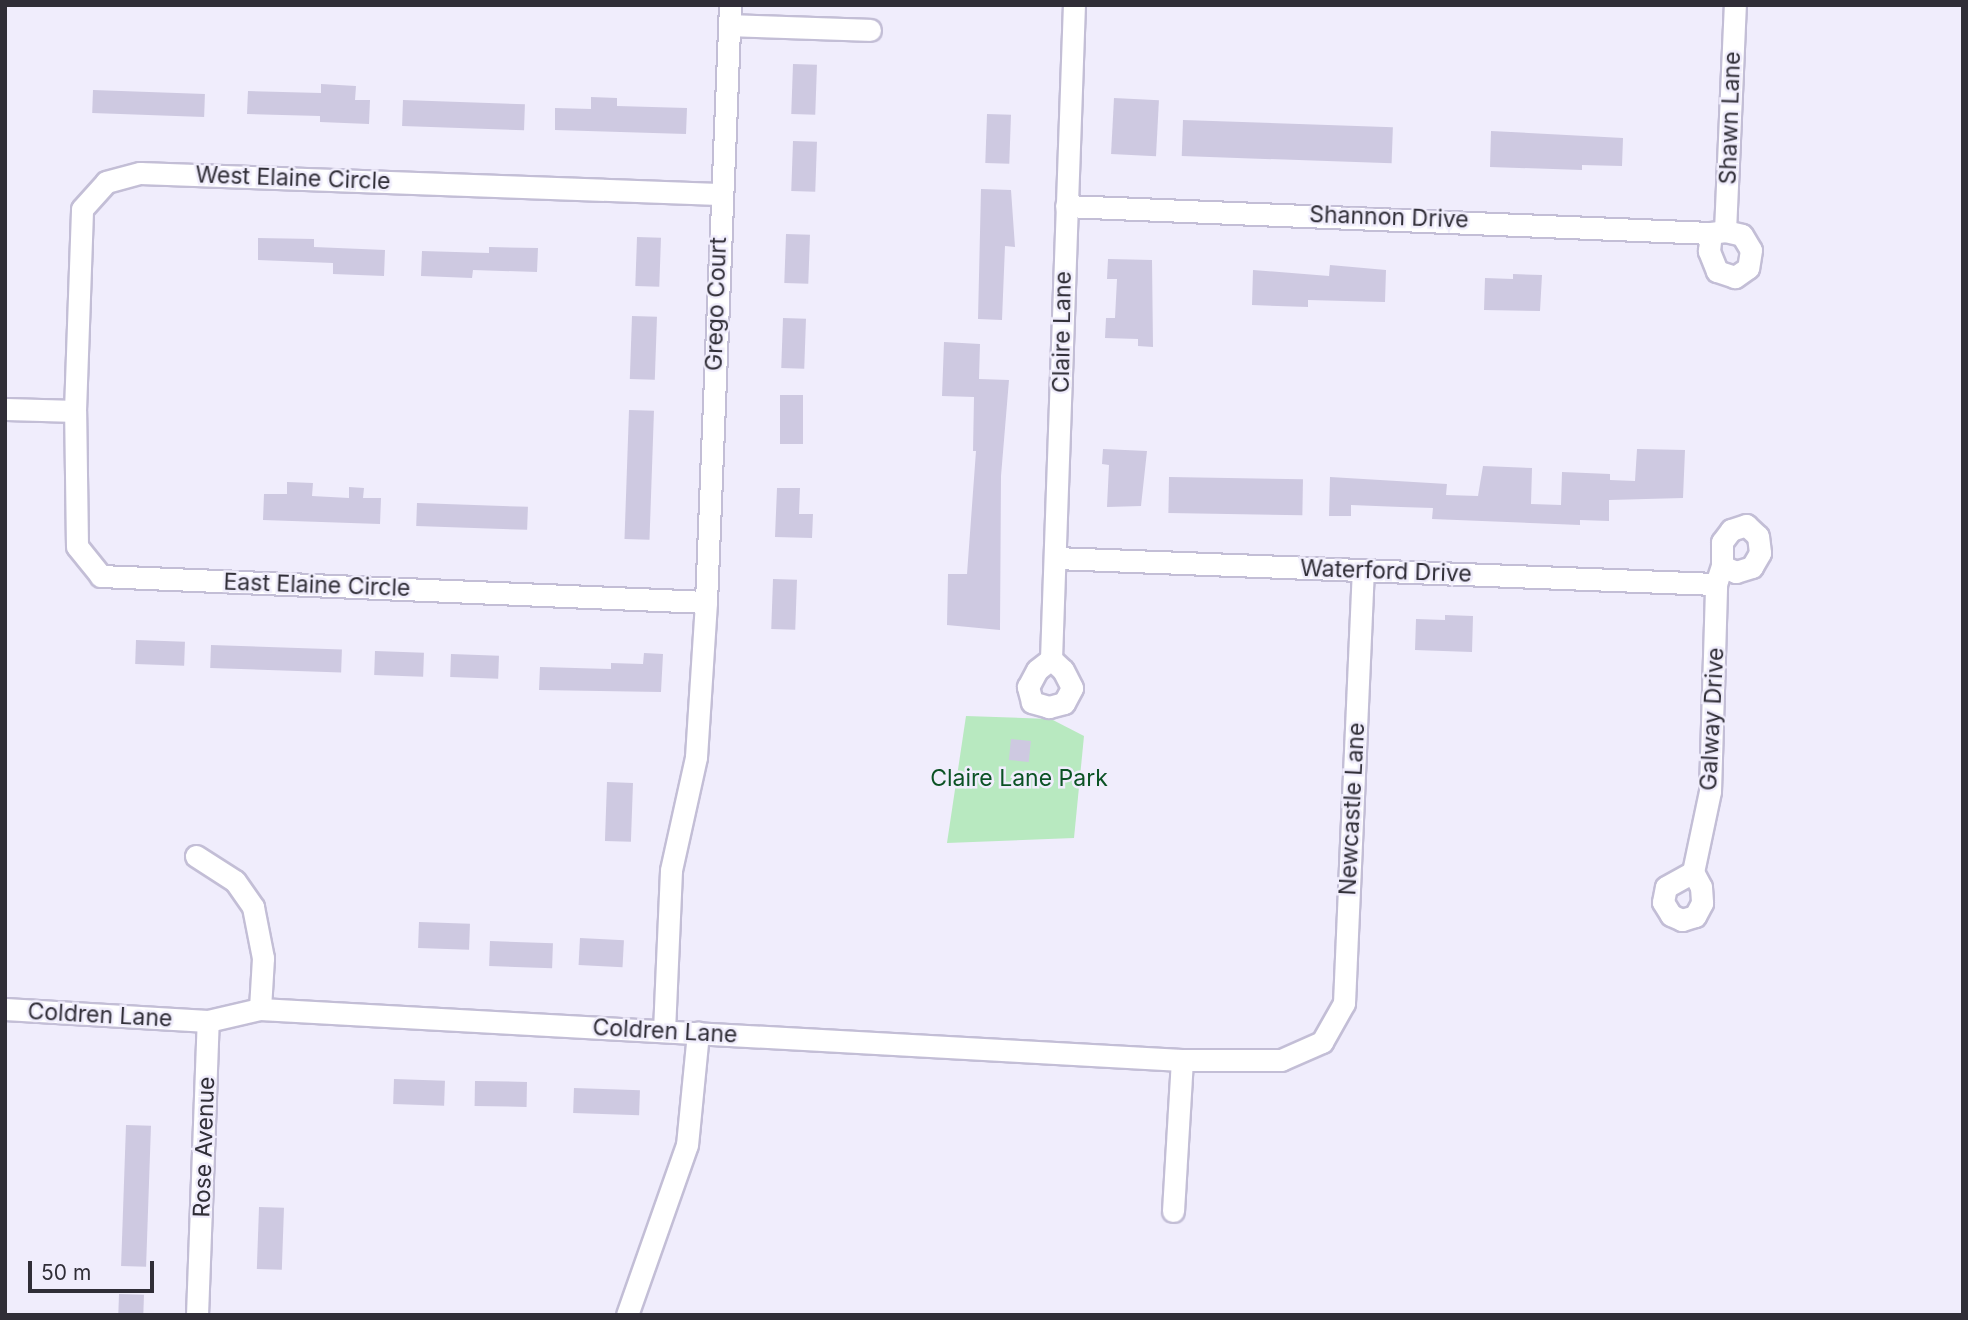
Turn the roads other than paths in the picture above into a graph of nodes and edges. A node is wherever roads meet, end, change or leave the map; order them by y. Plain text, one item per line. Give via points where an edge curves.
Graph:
1 (1074, 5) edge
2 (1735, 5) edge
3 (730, 15) edge
4 (870, 30) dead end
5 (719, 194) junction
6 (1066, 206) junction
7 (1718, 232) joint
8 (5, 409) edge
9 (75, 411) junction
10 (1056, 558) junction
11 (1363, 570) junction
12 (1719, 575) joint
13 (706, 602) junction
14 (1051, 659) dead end
15 (196, 856) dead end
16 (1693, 872) dead end
17 (5, 1009) edge
18 (260, 1009) junction
19 (208, 1021) junction
20 (664, 1031) junction
21 (698, 1033) junction
22 (1322, 1042) joint
23 (1182, 1060) junction
24 (1174, 1211) dead end
25 (197, 1315) edge
26 (627, 1315) edge

1 - 6 street, Claire Lane
2 - 7 street, Shawn Lane
3 - 4 street
3 - 5 street, Grego Court
5 - 9 street, West Elaine Circle via 140,173 106,182 82,209
5 - 13 street, Grego Court
6 - 7 street, Shannon Drive
6 - 10 street, Claire Lane
8 - 9 street
9 - 13 street, East Elaine Circle via 77,545 101,576
10 - 11 street, Waterford Drive
10 - 14 street, Claire Lane
11 - 12 street, Waterford Drive
11 - 22 street, Newcastle Lane via 1344,1003
12 - 16 street, Galway Drive via 1710,791
13 - 20 street, Grego Court via 696,757 671,870
15 - 18 street via 235,881 253,907 263,958
17 - 19 street, Coldren Lane
18 - 19 street, Coldren Lane
18 - 20 street, Coldren Lane
19 - 25 street, Rose Avenue
20 - 21 street, Coldren Lane
21 - 23 street, Coldren Lane
21 - 26 street via 687,1145
22 - 23 street, Coldren Lane via 1281,1060
23 - 24 street

